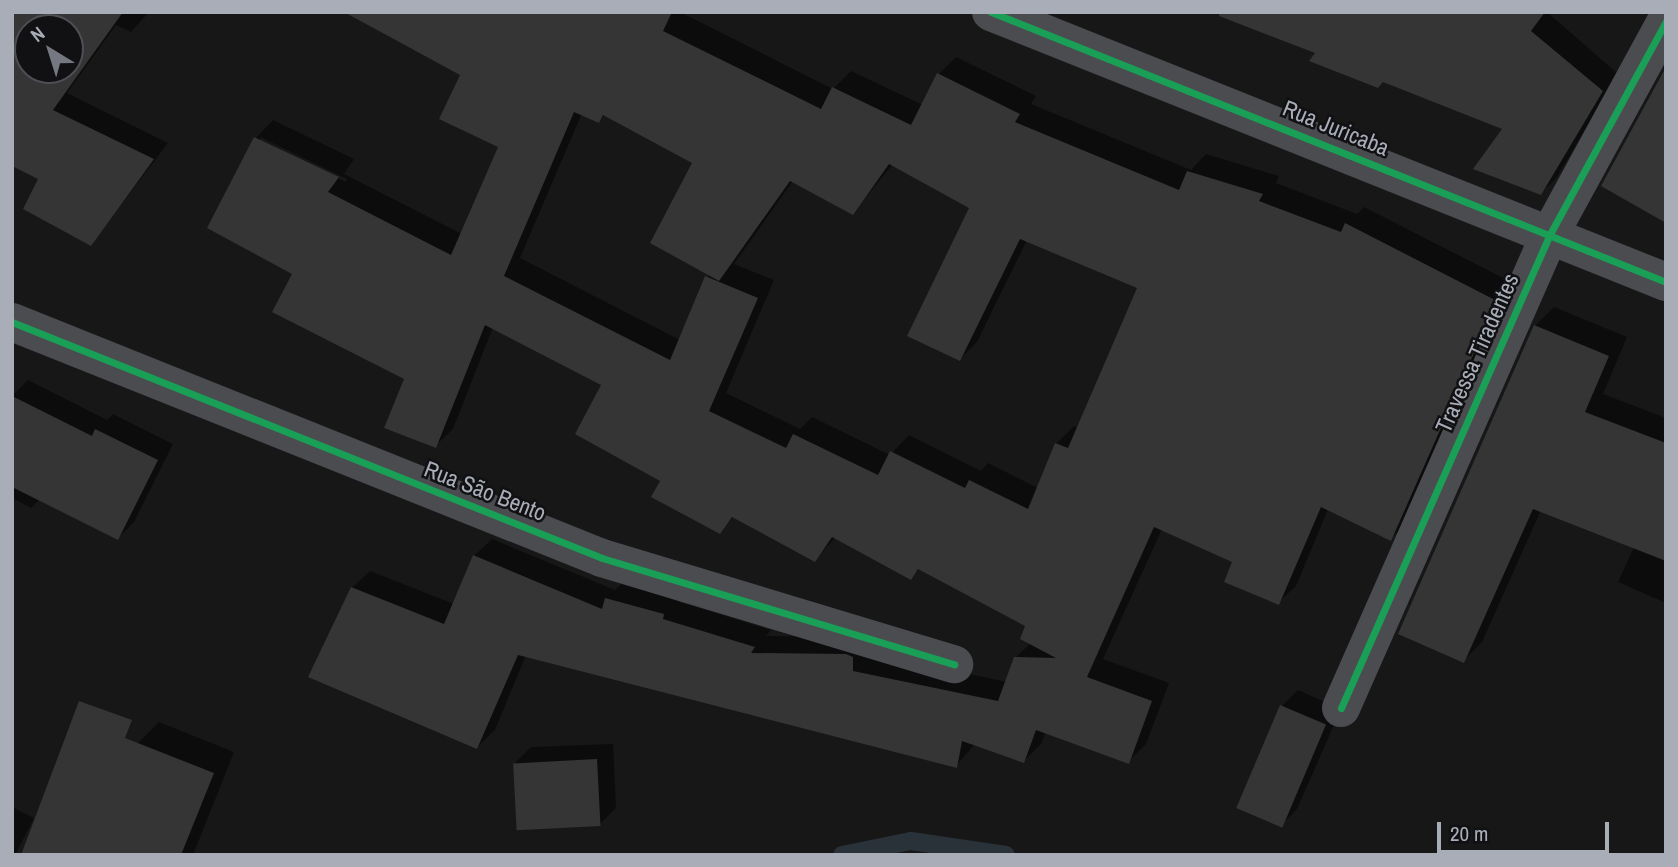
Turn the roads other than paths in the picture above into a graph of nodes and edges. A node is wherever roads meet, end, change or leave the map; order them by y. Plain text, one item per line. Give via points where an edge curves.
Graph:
1 (991, 12) edge
2 (1666, 21) edge
3 (1550, 234) junction
4 (1666, 282) edge
5 (12, 321) edge
6 (954, 664) dead end
7 (1341, 708) dead end

1 - 3 street, Rua Juricaba
2 - 3 street, Travessa Tiradentes
3 - 4 street, Rua Juricaba
3 - 7 street, Travessa Tiradentes
5 - 6 street, Rua São Bento via 603,558

